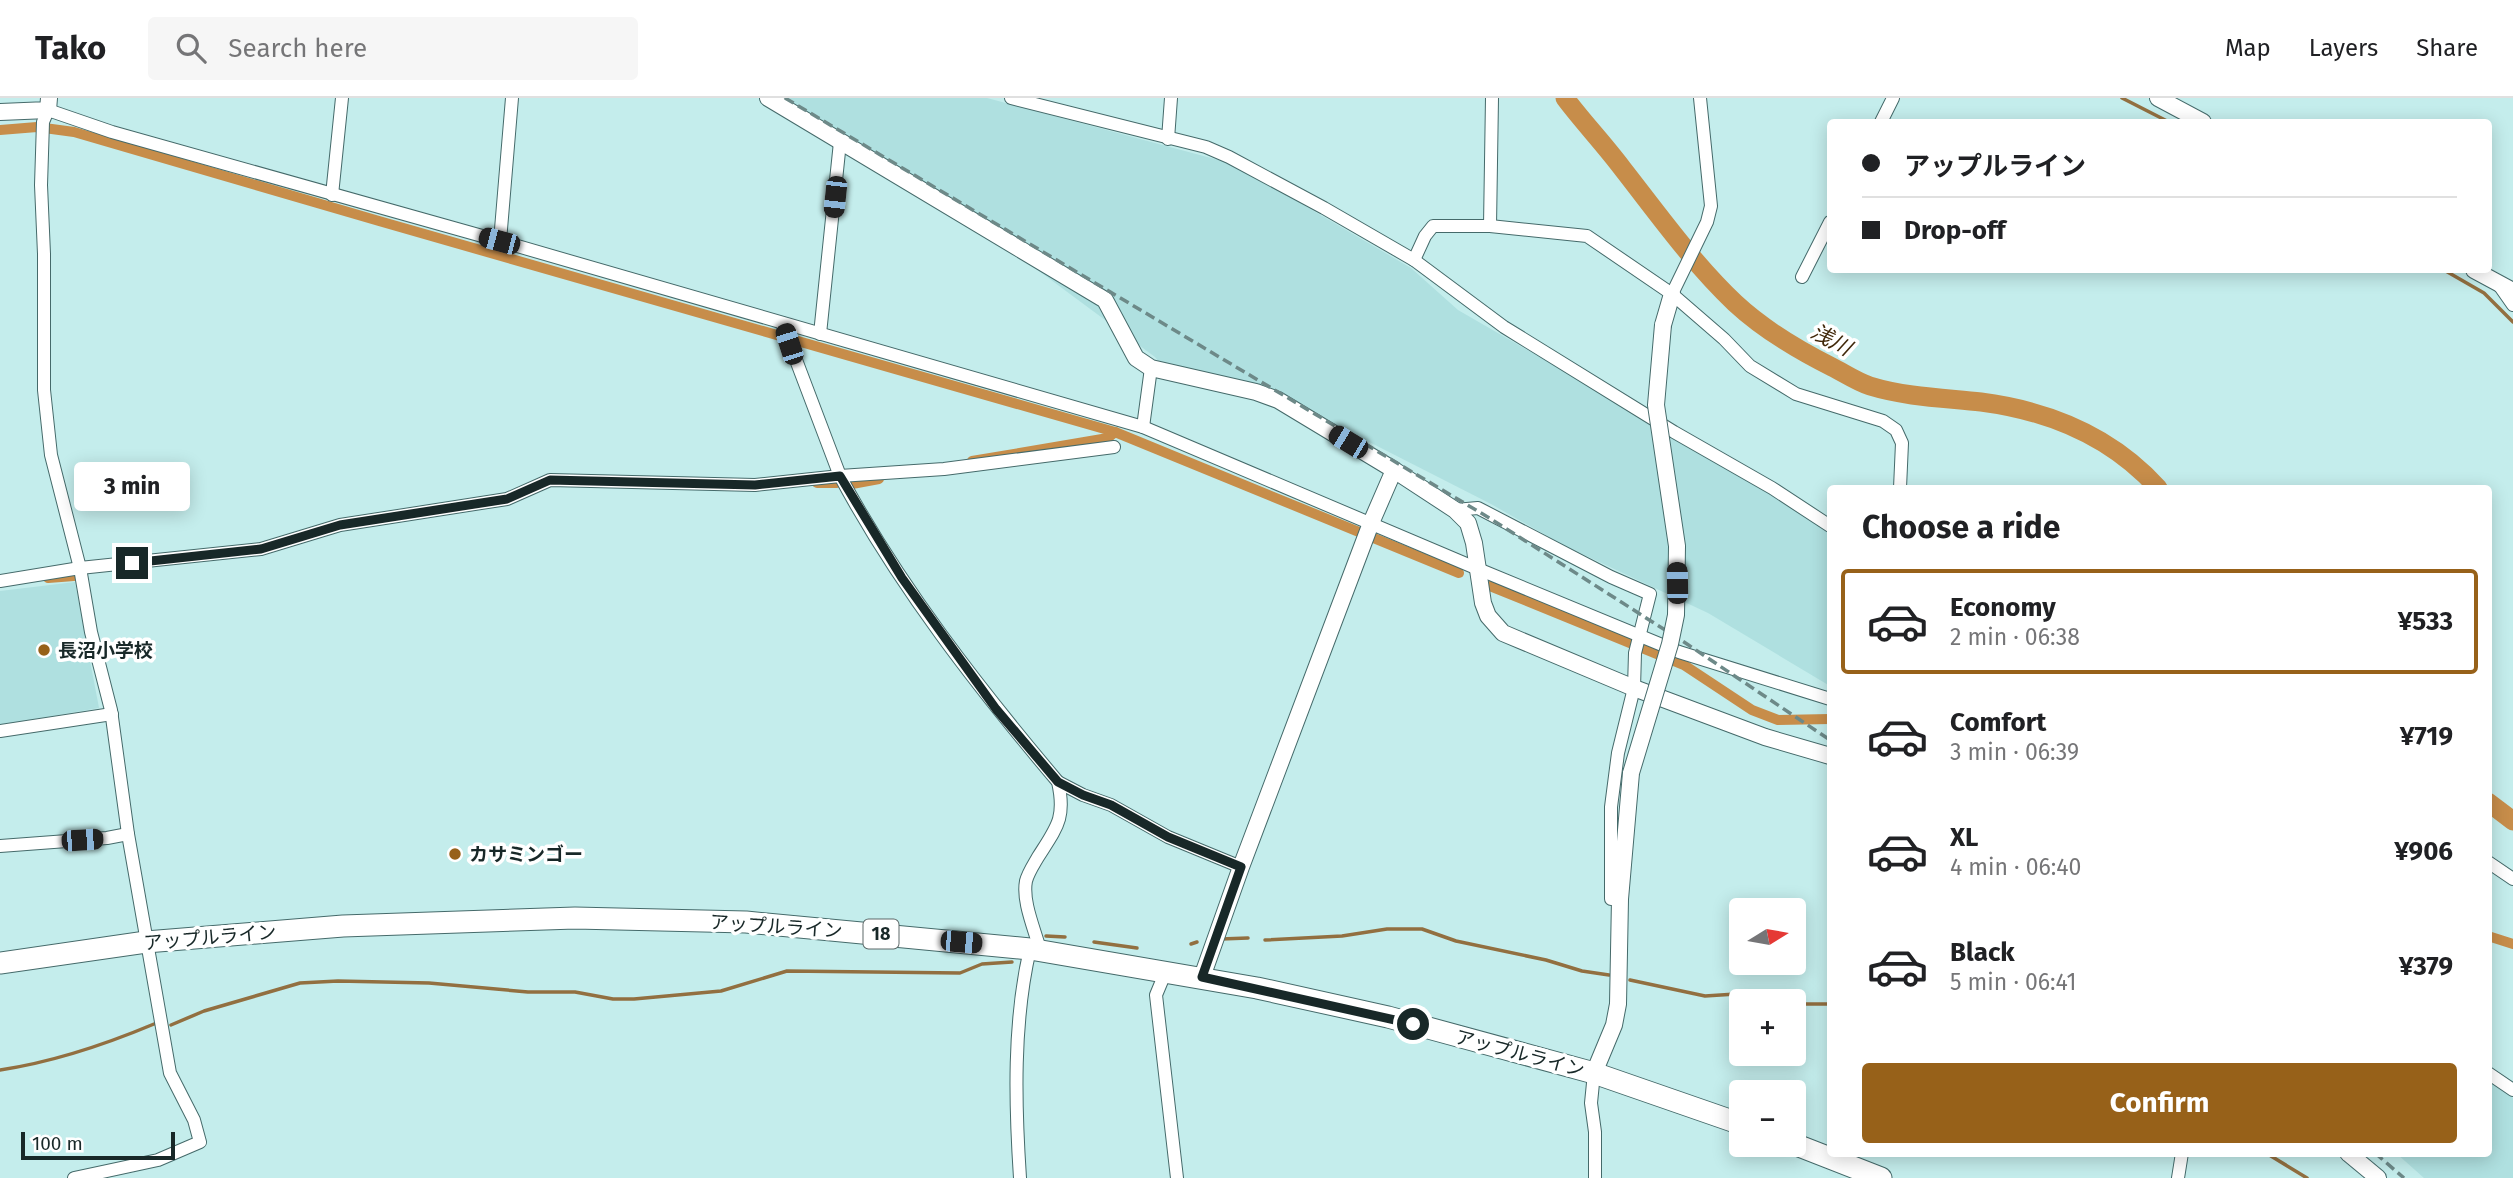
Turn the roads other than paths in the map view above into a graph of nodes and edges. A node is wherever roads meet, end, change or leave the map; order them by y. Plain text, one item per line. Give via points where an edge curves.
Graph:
1 (342, 98) edge
2 (512, 98) edge
3 (768, 98) edge
4 (1011, 98) edge
5 (1171, 98) edge
6 (1492, 98) edge
7 (1700, 98) edge
8 (1893, 98) edge
9 (2158, 98) edge
10 (0, 112) edge
11 (46, 116) edge
12 (1882, 119) edge
13 (2197, 119) edge
14 (1168, 139) junction
15 (840, 142) junction
16 (332, 195) junction
17 (1490, 226) junction
18 (1827, 228) edge
19 (499, 241) junction
20 (1414, 260) junction
21 (2480, 273) edge
22 (1802, 277) dead end
23 (2496, 281) junction
24 (2513, 291) edge
25 (1672, 294) junction
26 (2513, 305) edge
27 (783, 327) junction
28 (820, 334) junction
29 (1151, 368) junction
30 (1143, 427) junction
31 (1114, 447) dead end
32 (1394, 470) junction
33 (840, 476) junction
34 (1900, 485) edge
35 (1455, 510) junction
36 (1827, 524) edge
37 (1368, 532) junction
38 (80, 568) junction
39 (1478, 569) junction
40 (0, 581) edge
41 (1639, 643) junction
42 (1634, 688) junction
43 (1827, 698) edge
44 (112, 714) junction
45 (0, 731) edge
46 (1827, 755) edge
47 (1058, 782) junction
48 (128, 834) junction
49 (0, 846) edge
50 (2492, 865) edge
51 (1241, 867) junction
52 (2513, 879) edge
53 (1620, 899) junction
54 (146, 942) junction
55 (1035, 949) junction
56 (0, 963) edge
57 (1166, 971) junction
58 (1202, 977) junction
59 (1594, 1073) junction
60 (2492, 1076) edge
61 (2513, 1090) edge
62 (1729, 1120) edge
63 (1806, 1149) edge
64 (1827, 1157) edge
65 (1827, 1157) edge
66 (2181, 1157) edge
67 (2353, 1157) edge
68 (91, 1177) edge
69 (74, 1178) edge
70 (1020, 1178) edge
71 (1177, 1178) edge
72 (1595, 1178) edge
73 (1881, 1178) edge
74 (2178, 1178) edge
75 (2378, 1178) edge

1 - 16 street
2 - 19 street
3 - 15 street
4 - 14 street
5 - 14 street
6 - 17 street
7 - 25 street via 1711,206
8 - 12 street
9 - 13 street
10 - 11 street
11 - 16 street
11 - 38 street via 44,390 51,455
14 - 20 street via 1228,157
15 - 28 street
15 - 29 street via 1105,300 1136,358
16 - 19 street
17 - 20 street via 1433,226
17 - 25 street via 1587,236
18 - 22 street
19 - 27 street
20 - 36 street via 1504,327
21 - 23 street
23 - 24 street
23 - 26 street
25 - 34 street via 1750,366 1796,394 1883,421 1896,430 1902,443
25 - 53 street, bridge via 1663,325 1656,405 1677,547 1676,615 1631,773
27 - 28 street
27 - 33 street
28 - 30 street
29 - 30 street
29 - 32 street via 1278,400
30 - 37 street
31 - 33 street via 944,469
32 - 35 street
32 - 37 street
33 - 38 street via 755,485 550,480 507,499 340,525 261,549
33 - 47 street via 910,589 996,709
35 - 39 street via 1468,523
35 - 41 street via 1478,508 1650,594
37 - 39 street
37 - 51 street
38 - 40 street
38 - 44 street
39 - 41 street
39 - 42 street via 1488,616 1503,633
41 - 42 street
41 - 43 street
42 - 46 street
42 - 53 street via 1611,807 1611,899
44 - 45 street
44 - 48 street
47 - 51 street via 1168,837
47 - 55 street via 1060,823 1027,879
48 - 49 street
48 - 54 street
50 - 52 street
51 - 58 street
53 - 59 street via 1618,1004
54 - 55 highway, アップルライン / 18 via 343,926 575,918 746,922
54 - 56 highway, アップルライン / 18
54 - 68 street via 170,1073 200,1142 158,1160
55 - 57 highway, アップルライン / 18
55 - 70 street via 1024,973 1015,1097
57 - 58 highway, アップルライン / 18
57 - 71 street via 1156,995
58 - 59 highway, アップルライン / 18 via 1388,1017
59 - 62 highway, アップルライン / 18
59 - 72 street
60 - 61 street
63 - 64 highway
65 - 73 highway
66 - 74 street
67 - 75 street
68 - 69 street

